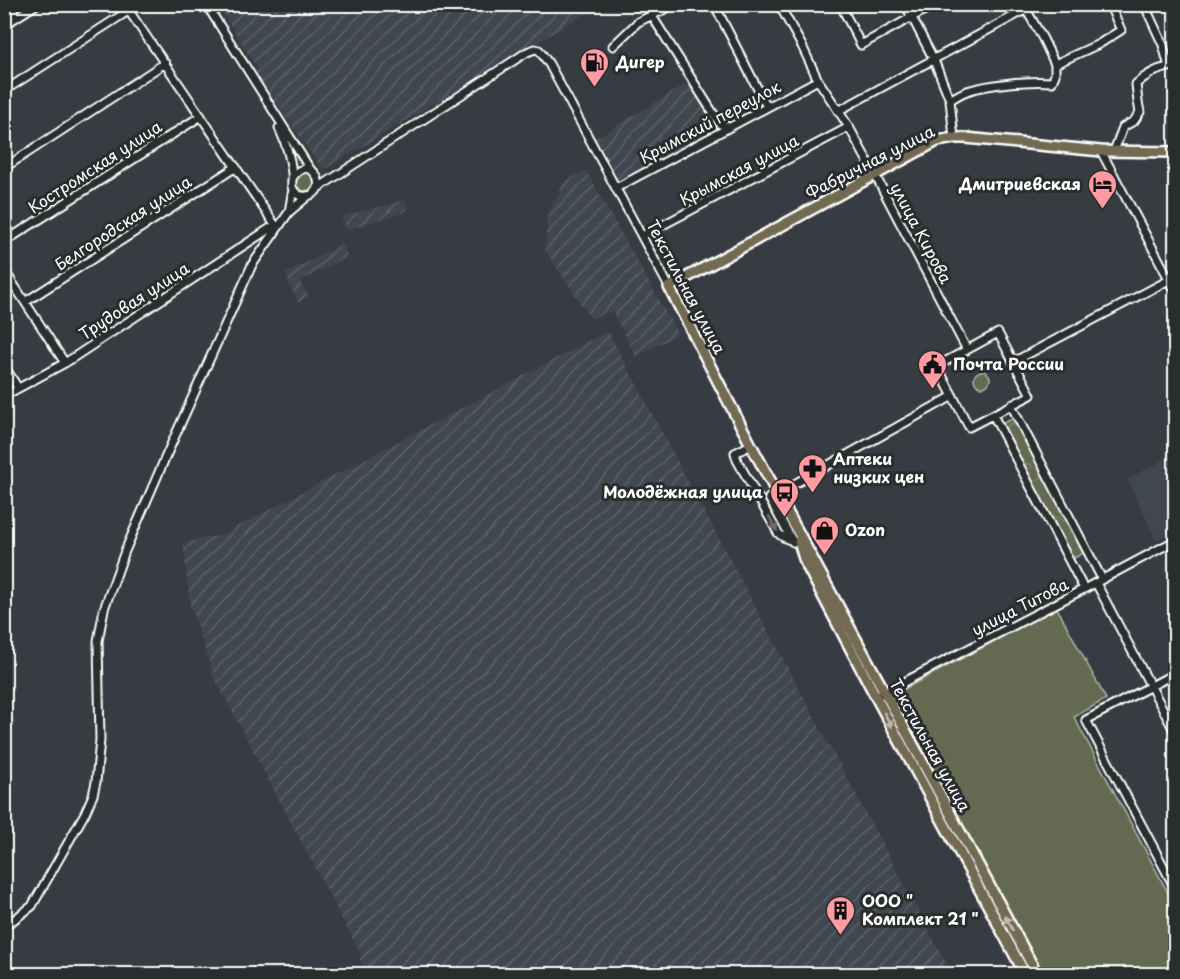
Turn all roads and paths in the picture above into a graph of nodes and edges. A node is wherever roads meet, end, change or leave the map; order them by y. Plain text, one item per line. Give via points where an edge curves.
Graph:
1 (9, 4) edge
2 (37, 4) edge
3 (139, 4) edge
4 (206, 4) edge
5 (675, 4) edge
6 (714, 4) edge
7 (781, 4) edge
8 (840, 4) edge
9 (905, 4) edge
10 (936, 4) edge
11 (1036, 4) edge
12 (1108, 4) edge
13 (1144, 4) edge
14 (1025, 7) edge
15 (129, 11) junction
16 (652, 15) junction
17 (16, 17) junction
18 (912, 18) junction
19 (4, 25) edge
20 (614, 46) dead end
21 (934, 60) junction
22 (165, 63) junction
23 (1055, 64) junction
24 (1172, 66) edge
25 (818, 80) junction
26 (4, 90) edge
27 (950, 100) junction
28 (767, 107) junction
29 (273, 111) junction
30 (838, 111) junction
31 (201, 116) junction
32 (729, 127) junction
33 (849, 127) junction
34 (954, 138) junction
35 (1101, 151) junction
36 (1114, 151) junction
37 (1176, 152) edge
38 (236, 167) junction
39 (4, 168) edge
40 (312, 171) junction
41 (875, 175) junction
42 (293, 177) junction
43 (335, 178) junction
44 (318, 188) junction
45 (616, 188) junction
46 (293, 189) junction
47 (308, 196) junction
48 (289, 212) junction
49 (277, 226) junction
50 (642, 236) junction
51 (4, 242) edge
52 (4, 270) edge
53 (1169, 280) junction
54 (669, 286) junction
55 (1176, 292) edge
56 (25, 302) junction
57 (967, 350) junction
58 (1013, 362) junction
59 (64, 363) junction
60 (4, 366) edge
61 (18, 388) junction
62 (4, 396) edge
63 (953, 396) junction
64 (1011, 405) junction
65 (993, 415) junction
66 (751, 445) junction
67 (773, 496) junction
68 (1176, 540) edge
69 (800, 547) junction
70 (1099, 581) junction
71 (1084, 589) junction
72 (1176, 673) edge
73 (1150, 686) junction
74 (880, 694) junction
75 (1176, 734) edge
76 (1176, 890) edge
77 (4, 924) edge
78 (1025, 975) edge
79 (1037, 975) edge

1 - 17 street
2 - 17 street
3 - 15 street
4 - 29 street
5 - 16 street
6 - 28 street
7 - 25 street, улица Кирова
8 - 18 street via 861,45
9 - 18 street
10 - 18 street
11 - 14 street
12 - 23 street via 1121,30
13 - 24 street
14 - 21 street
14 - 23 street
15 - 22 street
15 - 26 street
16 - 20 street via 638,22
16 - 32 street via 720,124
17 - 19 street
18 - 21 street
21 - 27 street
21 - 30 street
22 - 31 street
22 - 39 street
23 - 27 street via 1052,82 982,87
24 - 36 street via 1146,75 1136,84 1140,112 1123,128
25 - 28 street, Крымский переулок
25 - 30 street, улица Кирова
27 - 34 street
28 - 32 street, Крымский переулок
29 - 40 street
29 - 42 street via 288,148
30 - 33 street, улица Кирова
31 - 38 street
31 - 51 street, Костромская улица
32 - 45 street, Крымский переулок
33 - 41 street, улица Кирова
33 - 50 street, Крымская улица
34 - 35 main road, Фабричная улица
34 - 41 main road, Фабричная улица via 937,141
35 - 36 main road, Фабричная улица
35 - 53 street
36 - 37 main road, Фабричная улица
38 - 49 street
38 - 56 street, Белгородская улица
40 - 42 street via 298,170
40 - 43 street
40 - 44 street via 319,181
41 - 54 main road, Фабричная улица
41 - 57 street, улица Кирова
42 - 46 street
43 - 44 street
43 - 45 street, Текстильная улица via 535,49 545,59
44 - 47 street
45 - 50 street, Текстильная улица
46 - 47 street
46 - 48 street
47 - 48 street
48 - 49 street
49 - 59 street, Трудовая улица
49 - 77 street via 252,265 227,320 125,551 104,609 98,641 100,740 93,795 32,906
50 - 54 street, Текстильная улица
52 - 56 street
53 - 55 street
53 - 58 street
54 - 66 main road, Текстильная улица
56 - 59 street
57 - 58 street via 998,333
57 - 63 street via 937,366
58 - 64 street via 1030,395
59 - 61 street, Трудовая улица
60 - 61 street
61 - 62 street, Трудовая улица
63 - 65 street via 969,427
63 - 67 street
64 - 65 street
64 - 70 street
65 - 71 street
66 - 67 main road, Текстильная улица
66 -> 69 street via 735,453 737,460 778,533
67 - 69 street
67 - 69 main road, Текстильная улица via 797,531
68 - 70 street, улица Титова
69 - 74 main road, Текстильная улица
70 - 71 street, улица Титова
70 - 73 street
71 - 74 street, улица Титова
72 - 73 street
73 - 75 street
73 - 76 street via 1086,720
74 -> 78 main road, Текстильная улица
79 -> 74 main road, Текстильная улица

